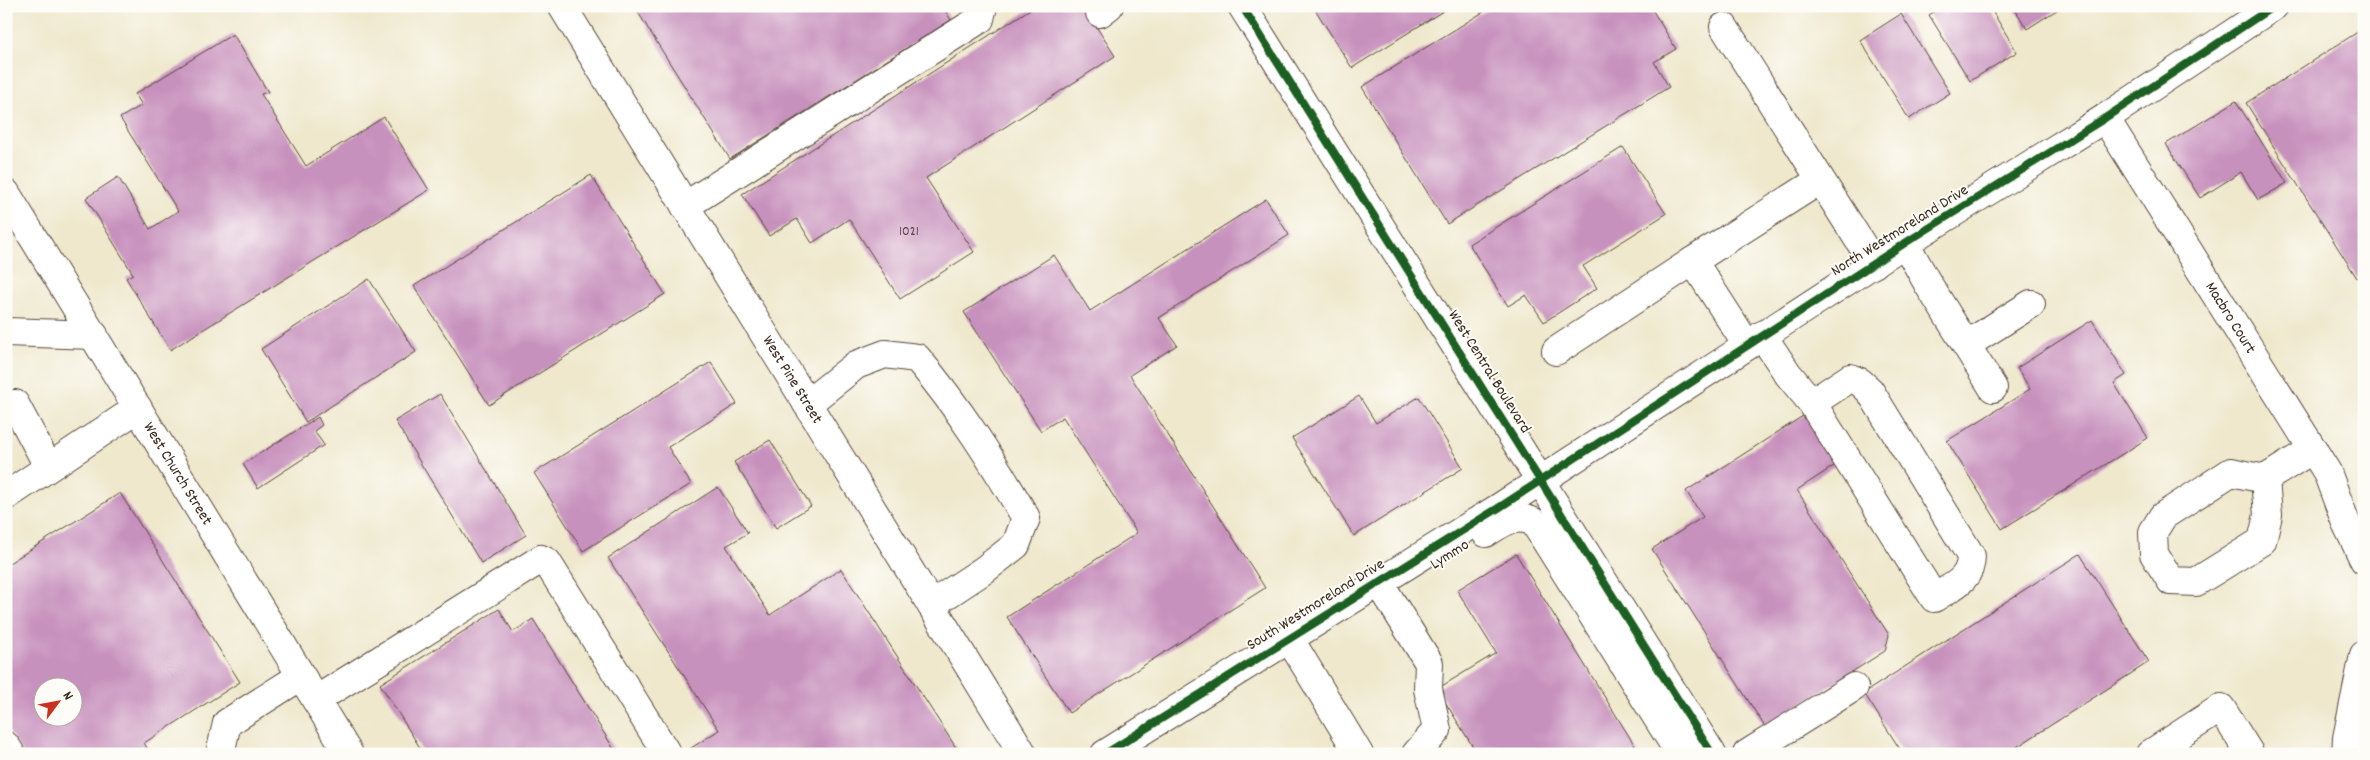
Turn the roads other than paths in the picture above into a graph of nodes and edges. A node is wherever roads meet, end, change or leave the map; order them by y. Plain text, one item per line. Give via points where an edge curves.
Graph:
1 (562, 6) edge
2 (983, 6) edge
3 (1242, 6) edge
4 (2274, 6) edge
5 (1724, 27) dead end
6 (2105, 118) junction
7 (1820, 180) junction
8 (6, 193) edge
9 (686, 206) junction
10 (1905, 243) junction
11 (1693, 261) junction
12 (1874, 264) junction
13 (2030, 304) dead end
14 (6, 332) edge
15 (94, 335) junction
16 (1754, 340) junction
17 (1966, 345) junction
18 (1556, 350) dead end
19 (1993, 388) dead end
20 (1812, 403) junction
21 (807, 404) junction
22 (6, 406) edge
23 (138, 408) junction
24 (2313, 449) junction
25 (48, 466) junction
26 (1540, 479) junction
27 (2265, 479) junction
28 (6, 496) edge
29 (2364, 560) edge
30 (1383, 588) junction
31 (931, 605) junction
32 (1294, 645) junction
33 (2364, 655) edge
34 (302, 676) junction
35 (1854, 687) dead end
36 (316, 700) junction
37 (6, 746) edge
38 (11, 754) edge
39 (220, 754) edge
40 (349, 754) edge
41 (667, 754) edge
42 (1022, 754) edge
43 (1105, 754) edge
44 (1138, 754) edge
45 (1359, 754) edge
46 (1416, 754) edge
47 (1680, 754) edge
48 (1712, 754) edge
49 (1747, 754) edge
50 (2150, 754) edge
51 (2250, 754) edge
52 (2346, 754) edge

1 - 9 street, West Pine Street
2 - 9 street via 980,19
3 - 26 street, West Central Boulevard
4 - 6 street, North Westmoreland Drive
5 - 7 street
6 - 10 street, North Westmoreland Drive
6 - 24 street, Macbro Court
7 - 11 street
7 - 12 street
8 - 15 street, West Church Street
9 - 21 street, West Pine Street
10 - 12 street, North Westmoreland Drive
10 - 17 street
11 - 16 street
11 - 18 street
12 - 16 street, North Westmoreland Drive
13 - 17 street
14 - 15 street
15 - 23 street, West Church Street
16 - 20 street
16 - 26 street, North Westmoreland Drive
17 - 19 street
20 - 20 street via 1934,598 1966,576 1971,568 1971,556 1870,391 1850,378
21 - 31 street, West Pine Street
21 - 31 street via 856,365 885,354 917,358 952,400 993,462 1026,518 1016,545
22 - 25 street via 15,404
23 - 25 street
23 - 34 street, West Church Street
24 - 27 street
24 - 29 street, Macbro Court via 2327,472
25 - 28 street
26 - 30 street, South Westmoreland Drive
26 - 48 street, West Central Boulevard
27 - 27 street via 2231,472 2163,516 2153,532 2154,554 2171,581 2196,582 2262,541 2268,515
30 - 32 street, South Westmoreland Drive
30 - 46 street via 1429,663 1428,689 1437,730
30 - 47 street, Lymmo via 1508,520 1525,518 1534,522
31 - 42 street, West Pine Street
32 - 43 street, South Westmoreland Drive
32 - 44 street
32 - 45 street
33 - 52 street
34 - 36 street, West Church Street
34 - 39 street via 227,723
35 - 49 street
36 - 40 street, West Church Street
36 - 41 street via 541,559 547,562
37 - 38 street
50 - 51 street via 2220,708

